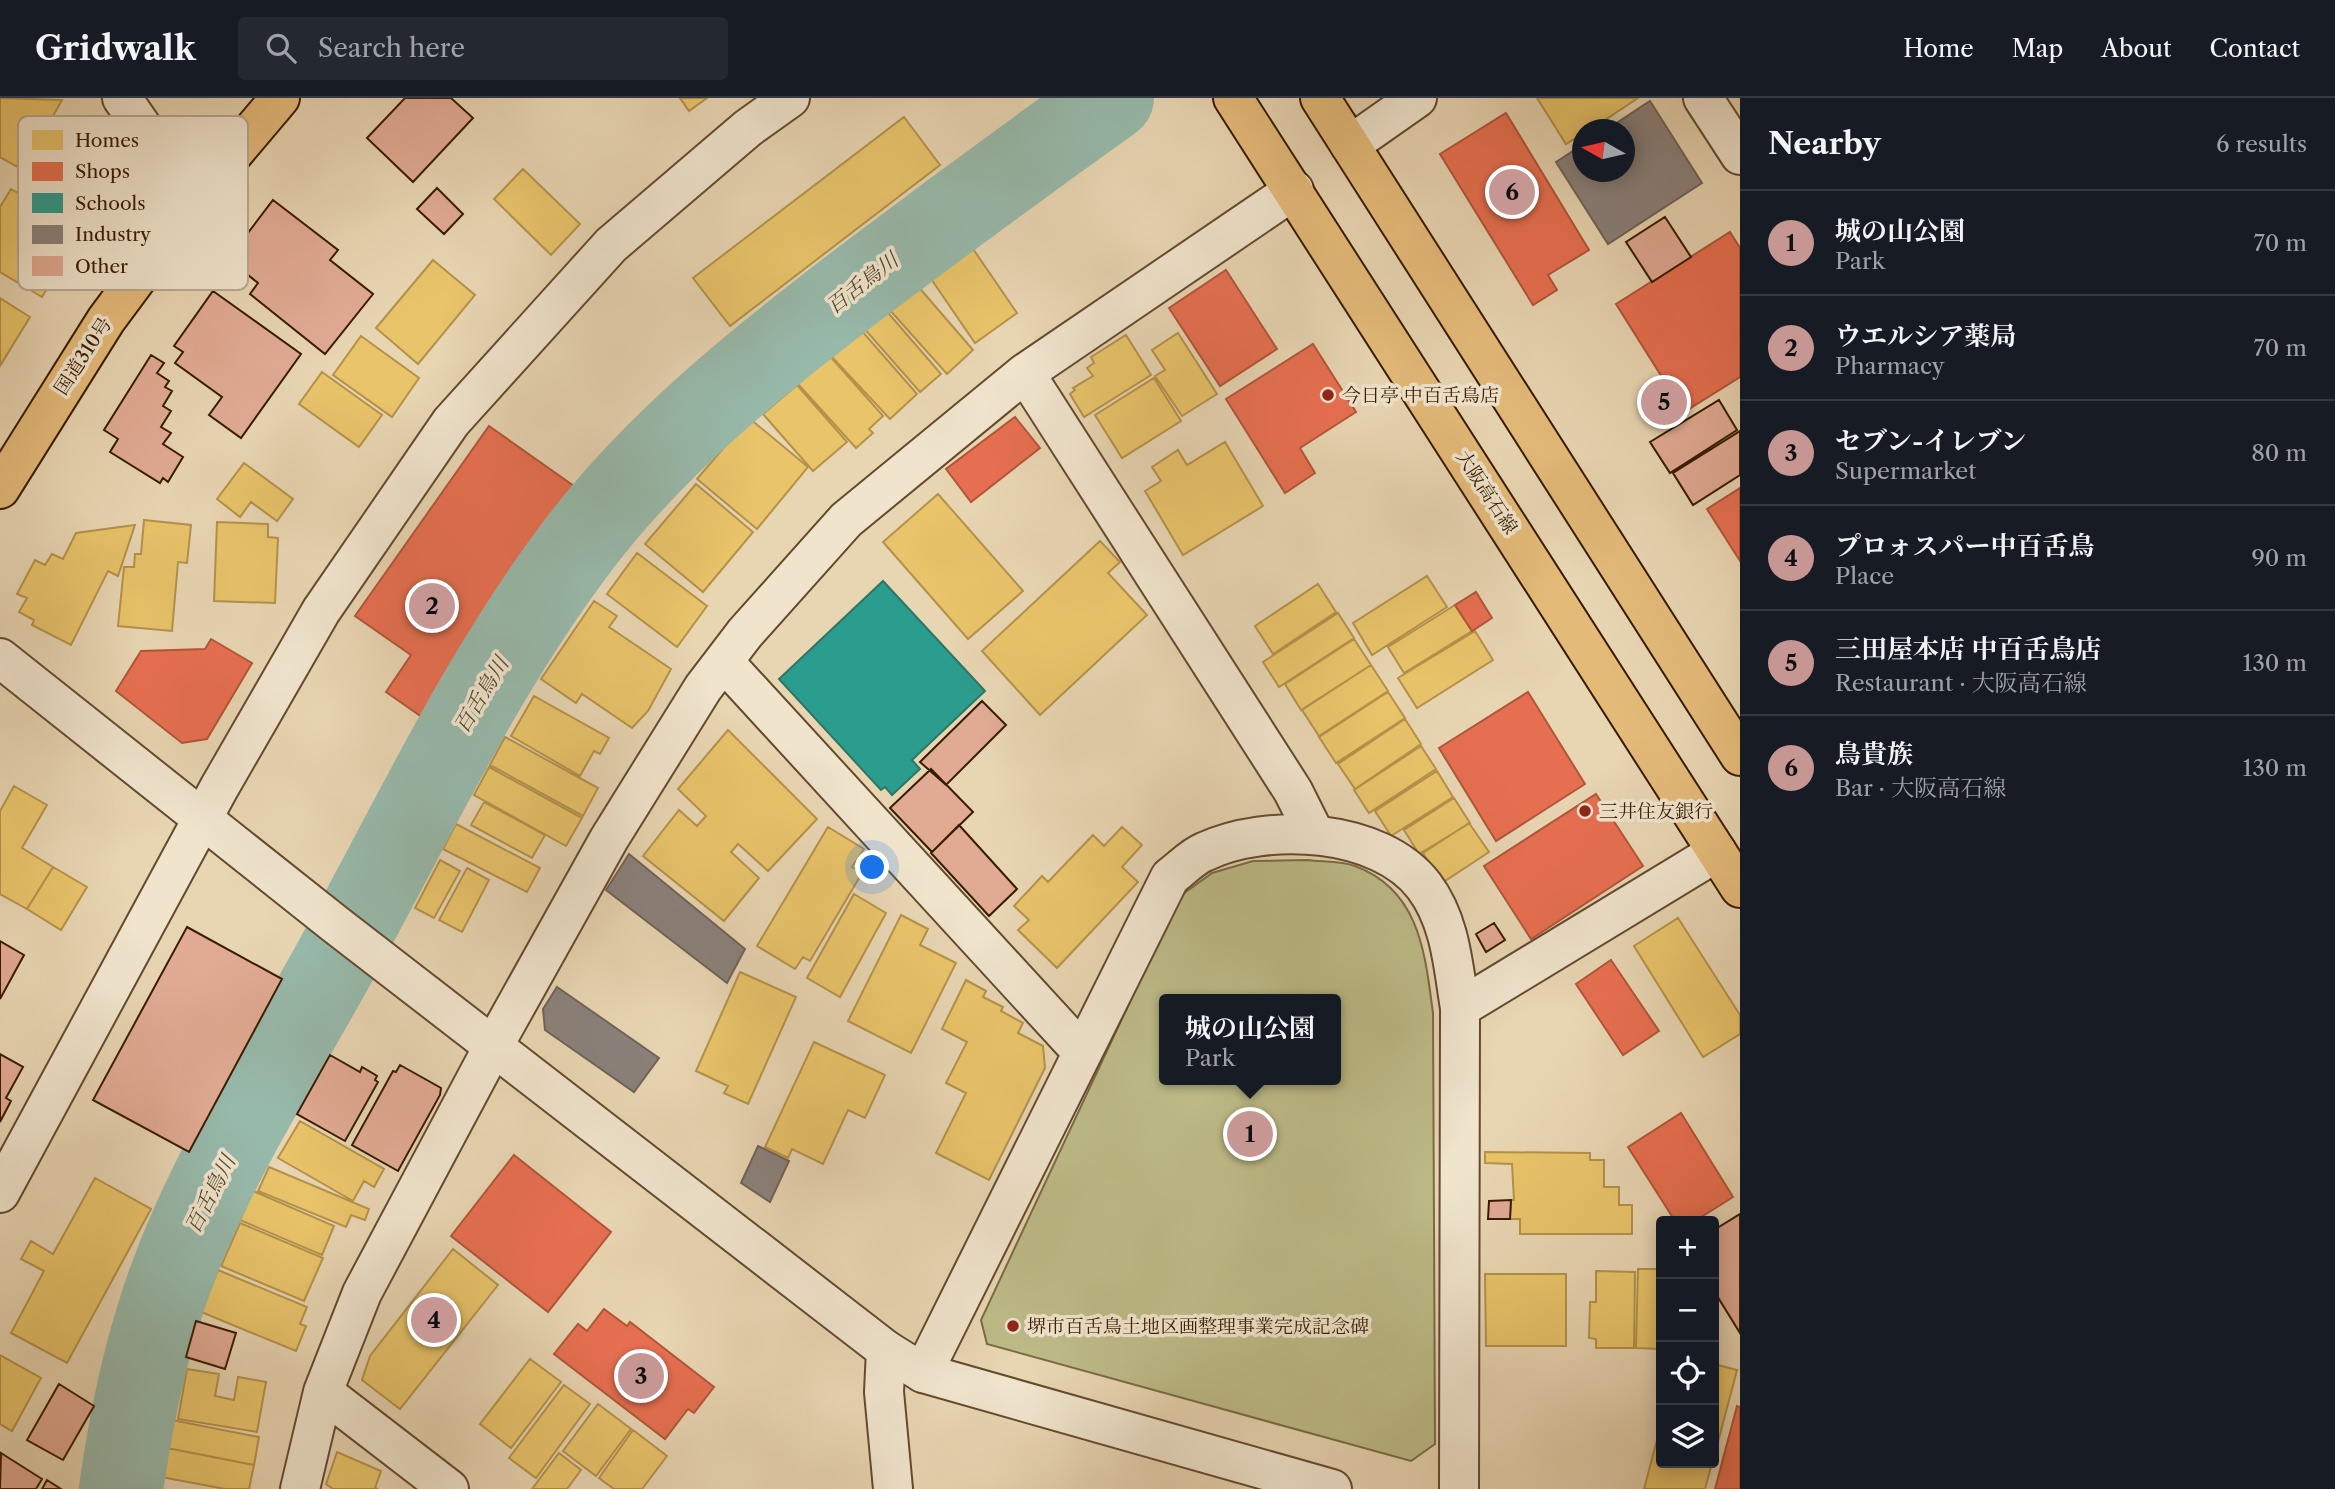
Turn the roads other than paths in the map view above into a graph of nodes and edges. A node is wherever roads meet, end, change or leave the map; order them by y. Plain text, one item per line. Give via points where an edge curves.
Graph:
1 (122, 98) edge
2 (280, 98) edge
3 (790, 98) edge
4 (1233, 98) edge
5 (1320, 98) edge
6 (1417, 98) edge
7 (1703, 98) edge
8 (134, 116) edge
9 (248, 136) edge
10 (1350, 145) junction
11 (1740, 155) edge
12 (1294, 190) junction
13 (128, 290) edge
14 (1025, 373) junction
15 (0, 489) edge
16 (0, 658) edge
17 (724, 662) junction
18 (1740, 756) edge
19 (202, 820) junction
20 (1315, 835) junction
21 (1717, 852) junction
22 (1740, 888) edge
23 (1460, 1008) junction
24 (494, 1045) junction
25 (1082, 1052) junction
26 (0, 1194) edge
27 (887, 1350) junction
28 (923, 1373) junction
29 (323, 1392) junction
30 (300, 1489) edge
31 (449, 1489) edge
32 (893, 1489) edge
33 (1332, 1489) edge
34 (1459, 1489) edge

1 - 8 street
2 - 9 main road, 国道310号
3 - 19 street via 611,245 451,422 321,611
4 - 12 main road, 大阪高石線
5 - 10 main road
6 - 10 street
7 - 11 street
10 - 18 main road
12 - 14 street
12 - 21 main road, 大阪高石線
13 - 15 main road, 国道310号
14 - 17 street via 846,520
14 - 20 street via 1293,791
16 - 19 street
17 - 24 street via 609,839
17 - 25 street
19 - 24 street
19 - 26 street
20 - 23 street via 1360,842 1395,859 1424,886 1448,933
20 - 25 street via 1255,838 1204,852 1170,877
21 - 22 main road, 大阪高石線
21 - 23 street
23 - 34 street
24 - 27 street
24 - 29 street via 362,1293
25 - 28 street
27 - 28 street
27 - 32 street via 884,1392
28 - 33 street
29 - 30 street
29 - 31 street

